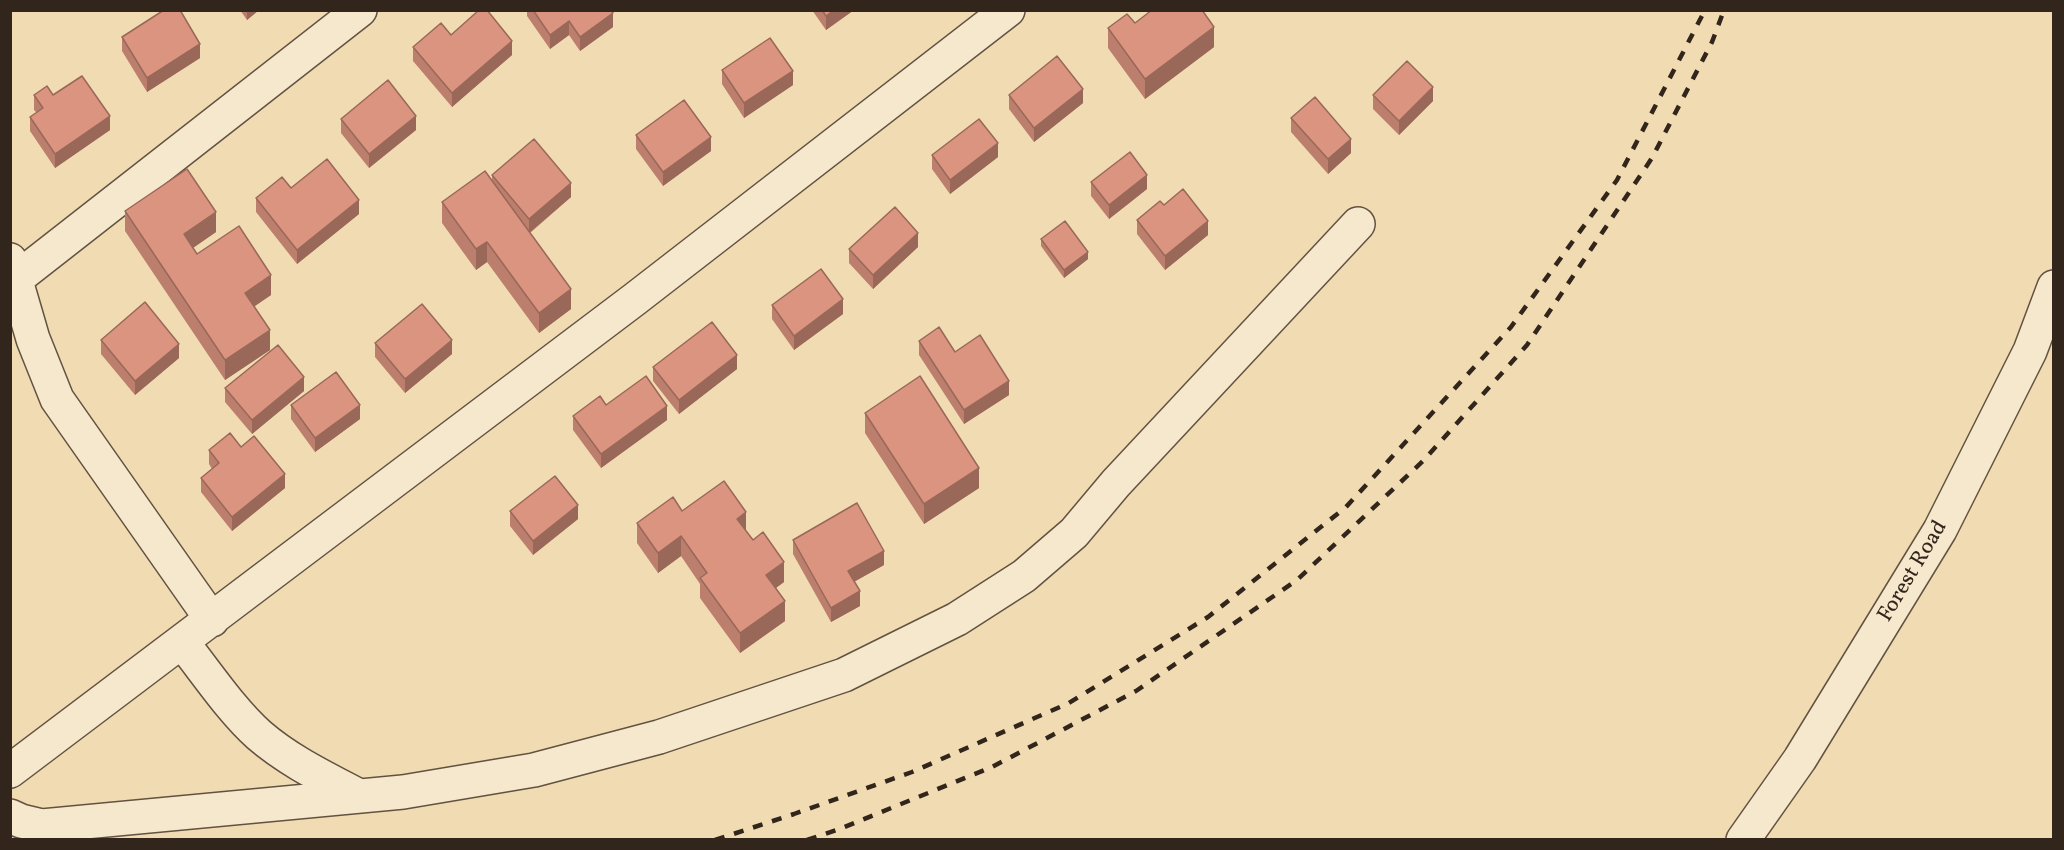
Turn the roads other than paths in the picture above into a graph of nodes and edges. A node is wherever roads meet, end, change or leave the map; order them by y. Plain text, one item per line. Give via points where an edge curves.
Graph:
1 (360, 10) edge
2 (1008, 10) edge
3 (1358, 224) dead end
4 (13, 269) edge
5 (2054, 286) edge
6 (212, 620) junction
7 (182, 642) junction
8 (10, 771) edge
9 (359, 796) junction
10 (10, 816) edge
11 (1743, 840) edge

1 - 4 street
2 - 6 street
3 - 9 street via 1074,532 1024,576 957,619 844,675 659,736 534,770
4 - 6 street via 33,339 57,399
5 - 11 street, Forest Road via 2030,351 1940,530 1800,759
6 - 7 street
7 - 8 street
7 - 9 street via 259,735 291,759
9 - 10 street via 42,826

